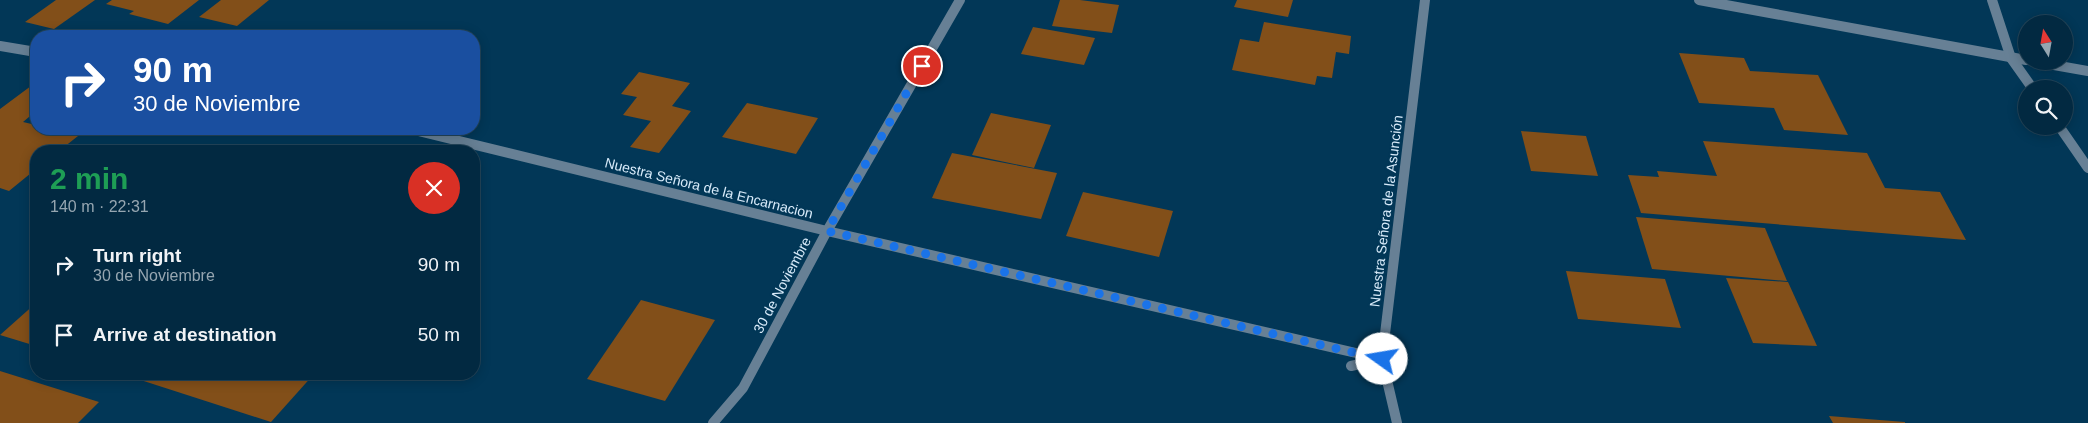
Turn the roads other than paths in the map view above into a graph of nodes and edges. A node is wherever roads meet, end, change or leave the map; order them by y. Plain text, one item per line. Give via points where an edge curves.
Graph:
1 (960, 0) edge
2 (1425, 0) edge
3 (1699, 0) edge
4 (1992, 0) edge
5 (0, 46) edge
6 (30, 51) edge
7 (2011, 58) junction
8 (2018, 59) edge
9 (2073, 68) edge
10 (2088, 71) edge
11 (2026, 80) edge
12 (435, 135) edge
13 (2065, 135) edge
14 (475, 145) edge
15 (480, 146) edge
16 (2088, 168) edge
17 (827, 231) junction
18 (1382, 359) junction
19 (1351, 366) dead end
20 (713, 423) edge
21 (1397, 423) edge

1 - 17 street, 30 de Noviembre
2 - 18 street, Nuestra Señora de la Asunción
3 - 7 street
4 - 7 street
5 - 6 street
7 - 8 street
7 - 11 street
9 - 10 street
12 - 14 street, Nuestra Señora de la Encarnacion
13 - 16 street
15 - 17 street, Nuestra Señora de la Encarnacion
17 - 18 street, Nuestra Señora de la Encarnacion
17 - 20 street, 30 de Noviembre via 743,388
18 - 19 street
18 - 21 street, Nuestra Señora de la Asunción

